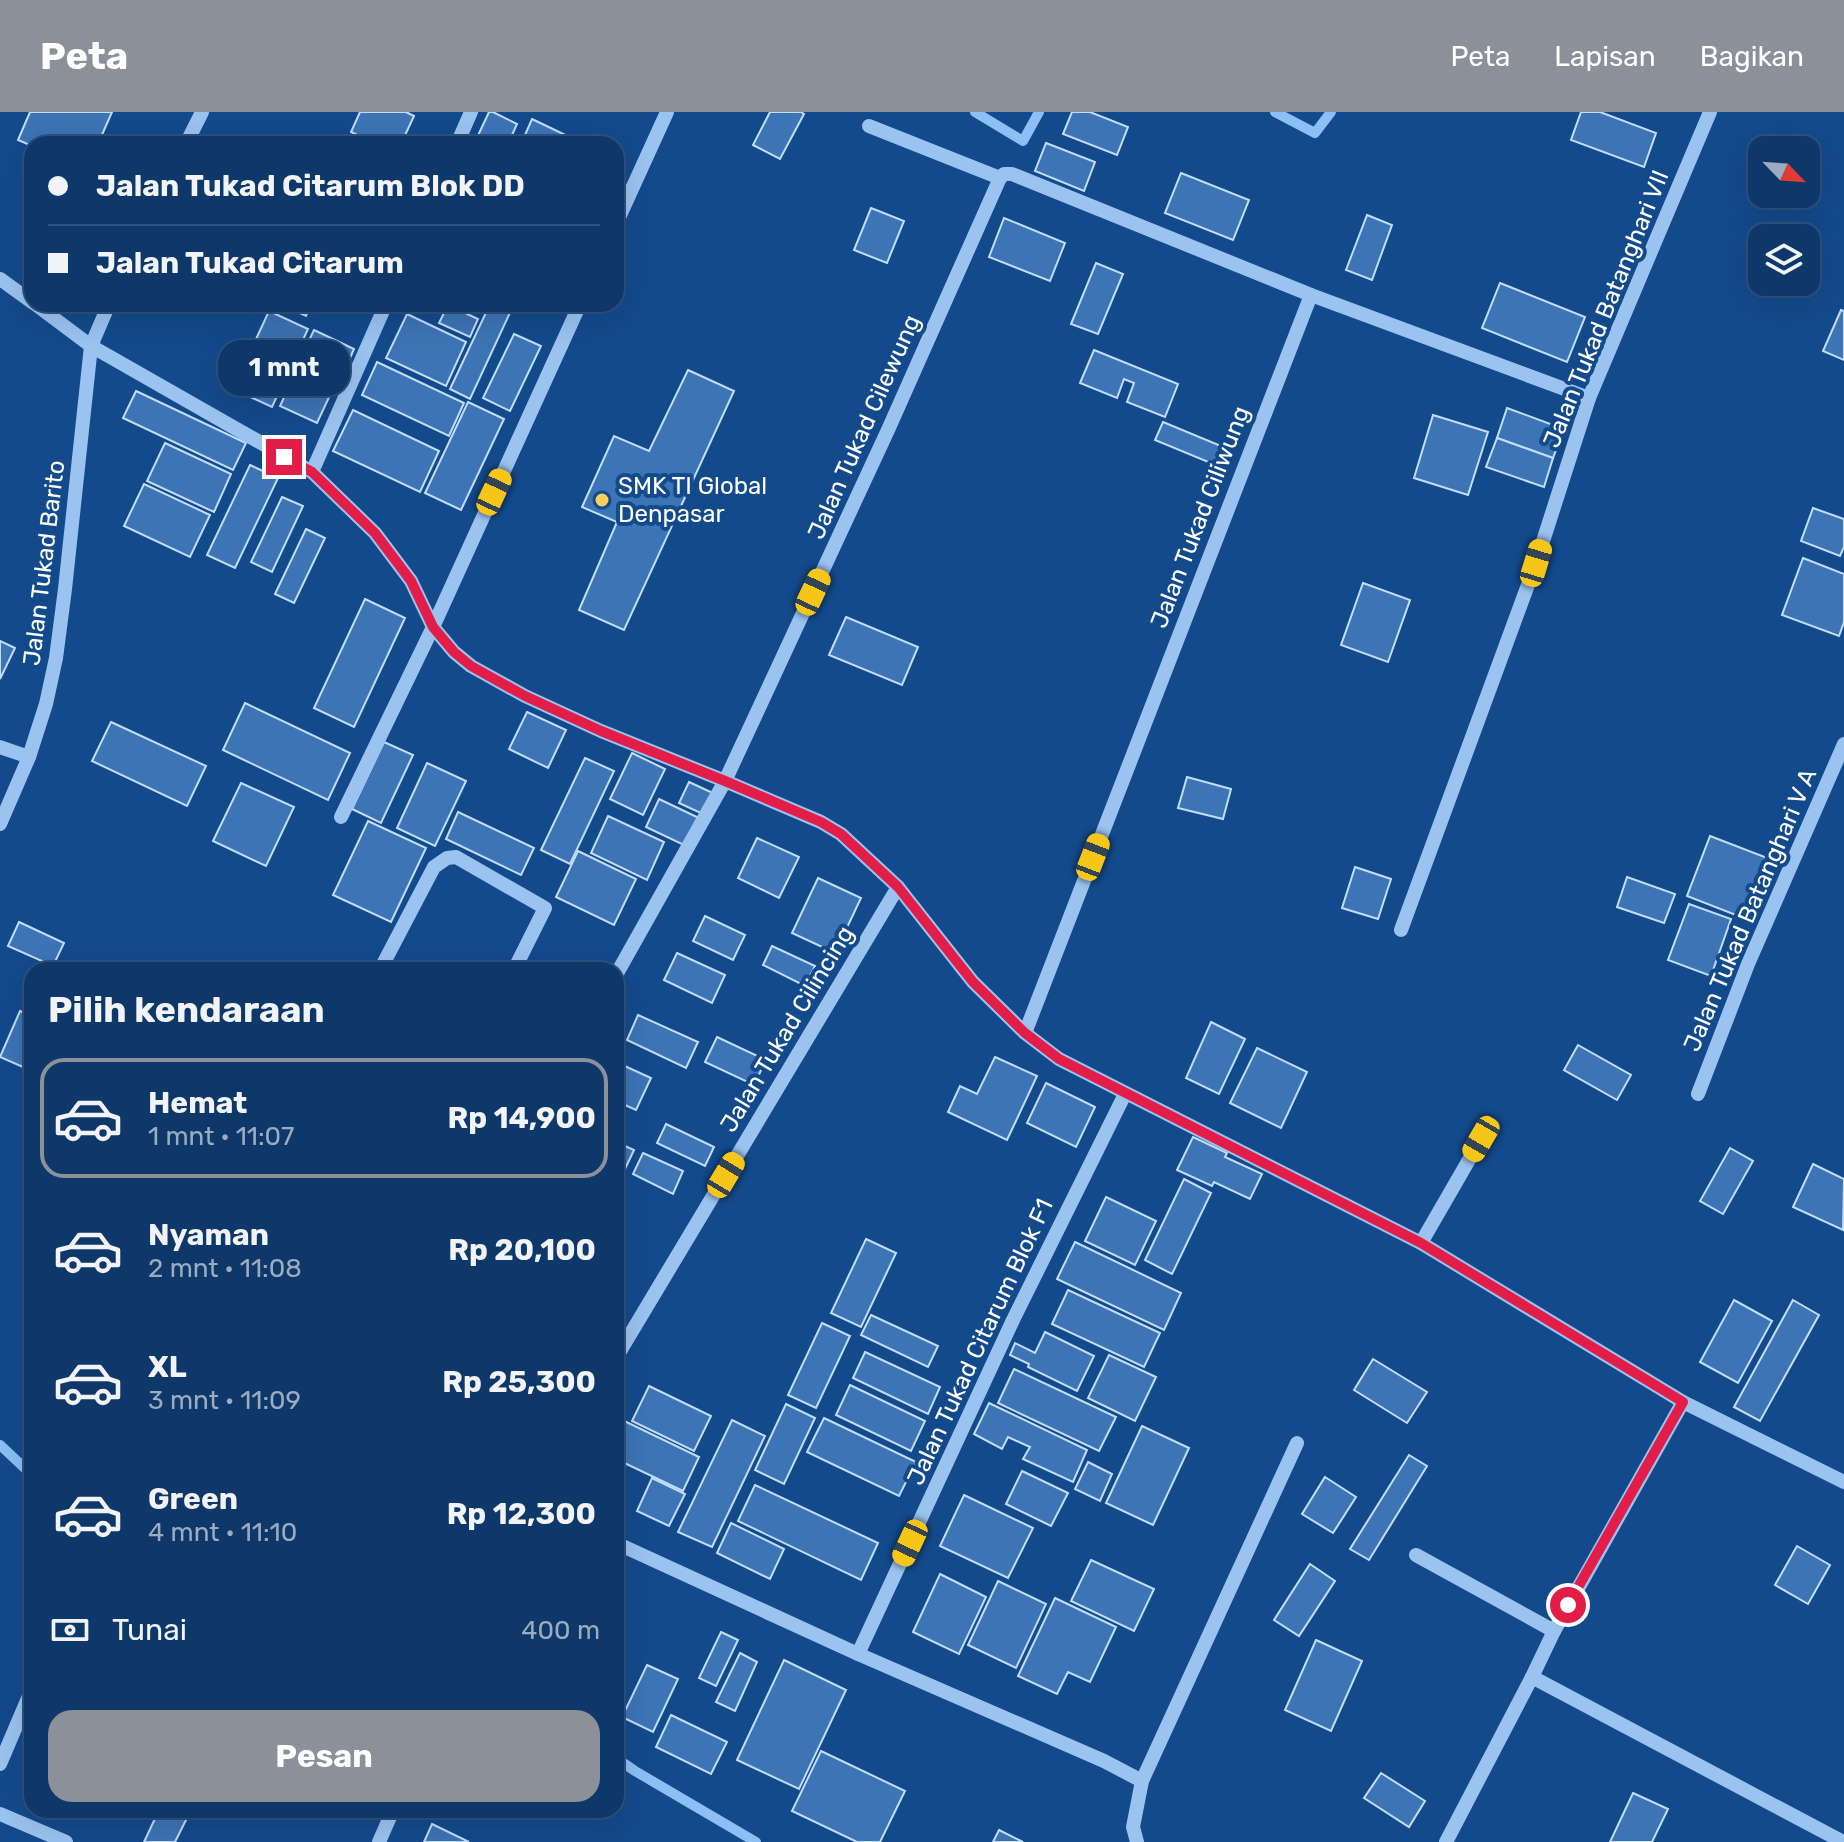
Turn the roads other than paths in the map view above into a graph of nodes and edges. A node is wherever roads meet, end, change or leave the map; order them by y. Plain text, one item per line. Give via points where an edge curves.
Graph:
1 (202, 112) edge
2 (471, 112) edge
3 (667, 112) edge
4 (1710, 112) edge
5 (869, 126) dead end
6 (190, 136) edge
7 (460, 136) edge
8 (1000, 178) junction
9 (624, 206) edge
10 (0, 279) edge
11 (1311, 295) junction
12 (24, 296) edge
13 (46, 312) edge
14 (106, 312) edge
15 (382, 312) edge
16 (576, 312) edge
17 (91, 346) junction
18 (1589, 398) junction
19 (312, 472) junction
20 (433, 627) junction
21 (1844, 744) edge
22 (0, 747) edge
23 (29, 757) junction
24 (725, 781) junction
25 (341, 817) dead end
26 (0, 824) edge
27 (898, 887) junction
28 (1401, 930) dead end
29 (384, 962) edge
30 (518, 962) edge
31 (623, 962) edge
32 (1025, 1033) junction
33 (1125, 1094) junction
34 (1698, 1094) dead end
35 (1481, 1139) dead end
36 (1421, 1243) junction
37 (624, 1345) edge
38 (1683, 1402) junction
39 (1297, 1443) dead end
40 (1844, 1482) edge
41 (624, 1547) edge
42 (1416, 1555) dead end
43 (1554, 1631) junction
44 (858, 1654) junction
45 (1532, 1677) junction
46 (24, 1708) edge
47 (0, 1764) edge
48 (1142, 1781) junction
49 (0, 1814) edge
50 (390, 1818) edge
51 (66, 1842) edge
52 (379, 1842) edge
53 (1137, 1842) edge
54 (1446, 1842) edge
55 (1843, 1842) edge

1 - 6 street
2 - 7 street
3 - 9 street
4 - 18 street, Jalan Tukad Batanghari VII
5 - 8 street
8 - 11 street via 1012,174
8 - 24 street, Jalan Tukad Cilewung
10 - 12 street
11 - 18 street
11 - 32 street, Jalan Tukad Ciliwung
13 - 17 street
14 - 17 street, Jalan Tukad Barito
15 - 19 street
16 - 20 street
17 - 19 street
17 - 23 street, Jalan Tukad Barito via 56,658
18 - 28 street, Jalan Tukad Batanghari VII via 1536,563
19 - 20 street via 398,561
20 - 24 street via 471,666 525,696
20 - 25 street
21 - 34 street, Jalan Tukad Batanghari V A
22 - 23 street
23 - 26 street, Jalan Tukad Barito
24 - 27 street via 841,834
24 - 31 street, Jalan Tukad Cilewung
27 - 32 street via 973,982
27 - 37 street, Jalan Tukad Cilincing
29 - 30 street via 434,867 456,857 545,908
32 - 33 street via 1059,1059
33 - 36 street
33 - 44 street, Jalan Tukad Citarum Blok F1 via 1006,1334
35 - 36 street
36 - 38 street
38 - 40 street
38 - 43 street
39 - 48 street
41 - 44 street
42 - 43 street
43 - 45 street
44 - 48 street
45 - 54 street
45 - 55 street
46 - 47 street
48 - 53 street via 1133,1827
49 - 51 street
50 - 52 street

